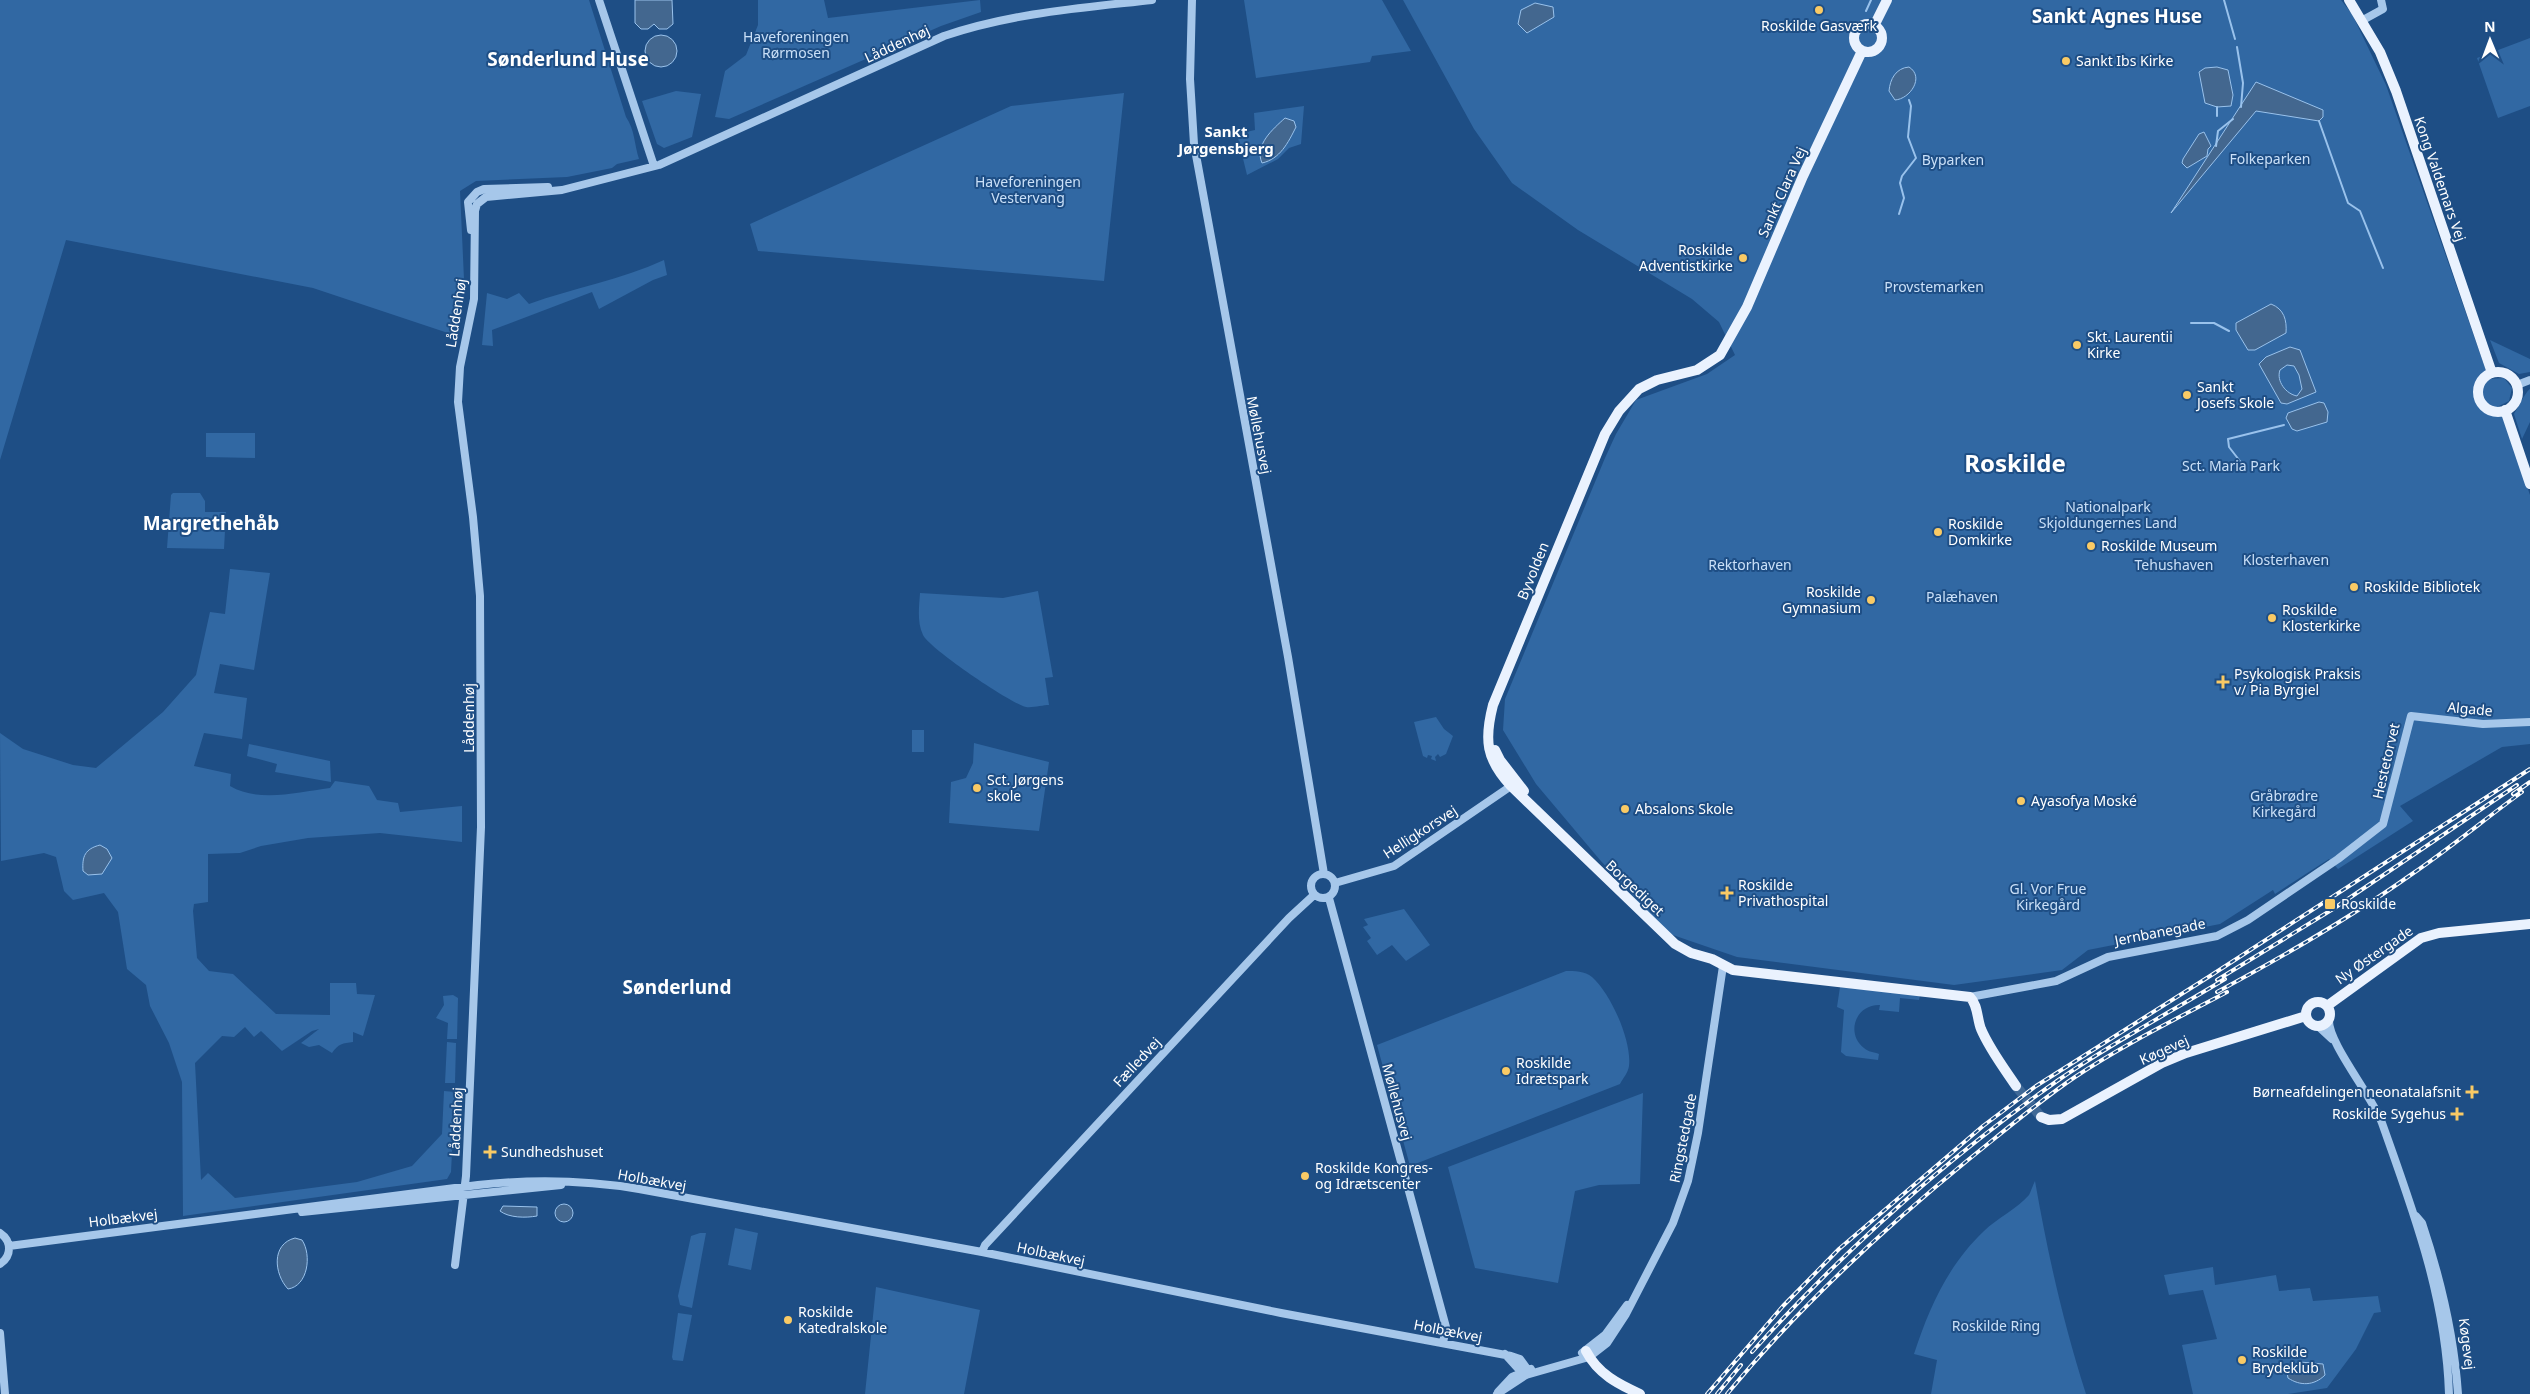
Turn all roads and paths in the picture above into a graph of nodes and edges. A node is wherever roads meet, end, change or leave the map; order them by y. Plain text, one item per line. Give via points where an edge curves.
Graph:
1 (599, 0) edge
2 (1152, 0) edge
3 (1192, 0) edge
4 (1887, 0) edge
5 (2349, 0) edge
6 (2381, 0) edge
7 (2363, 20) junction
8 (1874, 26) junction
9 (1862, 51) junction
10 (654, 166) junction
11 (2492, 373) junction
12 (2530, 380) edge
13 (2516, 385) junction
14 (2505, 410) junction
15 (1605, 434) joint
16 (2530, 484) edge
17 (2408, 717) joint
18 (2530, 722) edge
19 (1514, 784) junction
20 (2388, 810) joint
21 (1324, 874) junction
22 (1335, 883) junction
23 (1314, 895) junction
24 (1329, 898) junction
25 (2530, 924) edge
26 (1723, 966) junction
27 (1970, 997) junction
28 (2327, 1006) junction
29 (2306, 1016) junction
30 (2328, 1019) junction
31 (2318, 1026) junction
32 (2339, 1048) junction
33 (2016, 1086) tunnel mouth
34 (2040, 1117) dead end
35 (464, 1190) junction
36 (2415, 1214) junction
37 (0, 1233) edge
38 (9, 1246) junction
39 (982, 1252) junction
40 (0, 1264) edge
41 (455, 1265) dead end
42 (0, 1333) edge
43 (1443, 1343) junction
44 (1588, 1354) junction
45 (5, 1394) edge
46 (1640, 1394) edge
47 (2449, 1394) edge
48 (2458, 1394) edge

1 - 10 street
2 - 10 street, Låddenhøj via 1039,13 980,24 944,36 685,155
3 - 21 street, Møllehusvej via 1190,79 1194,144 1288,657
4 - 8 main road
5 - 7 main road, Kong Valdemars Vej
6 - 7 street via 2383,9
7 - 11 main road, Kong Valdemars Vej via 2396,91
8 - 9 main road via 1880,31 1881,43 1873,51
8 - 9 main road via 1866,24 1856,31 1856,44
9 - 15 main road, Sankt Clara Vej via 1746,307 1720,355 1709,365 1657,380 1639,389 1619,411
10 - 35 street, Låddenhøj via 582,185 484,189 468,202 474,252 474,299 458,393 480,596 482,708 479,885
11 - 13 main road via 2504,373 2514,379
11 - 14 main road via 2480,384 2479,397 2490,410
12 - 13 street
13 - 14 main road via 2517,397
14 - 16 main road
15 - 19 main road, Byvolden via 1493,705 1486,737 1490,755 1496,767
17 - 18 street, Algade via 2483,724
17 - 20 street, Hestetorvet
19 - 22 street, Helligkorsvej via 1395,866
19 - 26 main road, Borgediget via 1539,814 1675,944
20 - 27 street, Jernbanegade via 2382,824 2347,852 2224,933 2108,957 2047,983
21 - 22 street via 1331,876
21 - 23 street via 1312,882
22 - 24 street via 1335,891
23 - 24 street
23 - 39 street, Fælledvej via 1168,1047
24 - 43 street, Møllehusvej via 1446,1327
25 - 28 main road, Ny Østergade via 2439,933 2421,938
26 - 27 main road, Jernbanegade via 1743,972
26 - 44 street, Ringstedgade via 1688,1181 1673,1223 1614,1335 1600,1349
27 - 33 main road via 1991,1049
28 - 29 main road via 2313,1003 2308,1007
28 - 30 main road
29 - 31 main road via 2310,1023
29 - 34 main road, Køgevej via 2162,1063 2062,1119
30 - 31 main road
30 - 32 street, Køgevej
31 - 32 street, Køgevej
32 - 36 street, Køgevej via 2373,1103
35 - 38 street, Holbækvej via 383,1205 240,1216
35 - 39 street, Holbækvej via 591,1183
35 - 41 street, Låddenhøj
36 - 47 street, Køgevej via 2444,1325
36 - 48 street, Køgevej via 2422,1223 2448,1311 2456,1354
37 - 38 street
38 - 40 street via 8,1256
39 - 43 street, Holbækvej
42 - 45 street
43 - 44 street, Holbækvej via 1520,1358 1525,1373
44 - 46 main road via 1609,1378

